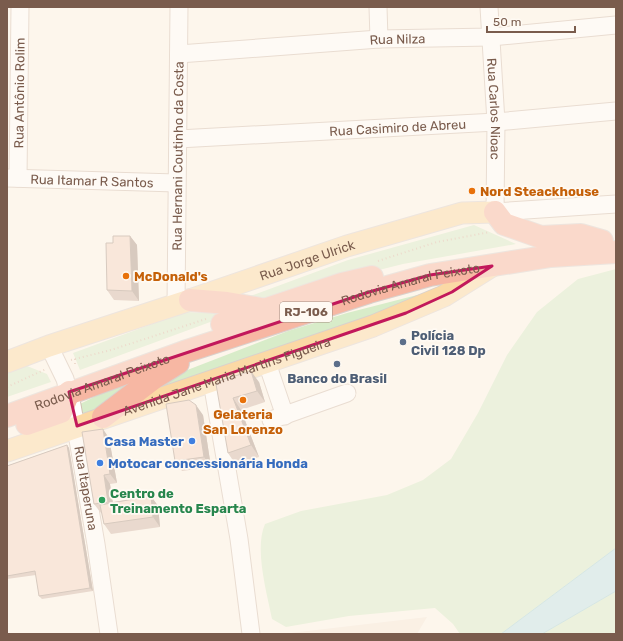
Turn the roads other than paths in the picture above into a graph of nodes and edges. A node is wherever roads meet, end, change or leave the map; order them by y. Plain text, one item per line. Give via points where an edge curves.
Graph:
1 (20, 7) edge
2 (179, 7) edge
3 (378, 7) edge
4 (489, 7) edge
5 (616, 25) edge
6 (491, 36) junction
7 (379, 39) junction
8 (179, 54) junction
9 (616, 111) edge
10 (496, 122) junction
11 (178, 139) junction
12 (12, 178) edge
13 (176, 183) junction
14 (616, 204) edge
15 (495, 212) junction
16 (611, 245) edge
17 (492, 266) junction
18 (430, 275) junction
19 (444, 296) junction
20 (183, 303) junction
21 (263, 310) junction
22 (224, 339) junction
23 (49, 346) junction
24 (7, 362) edge
25 (267, 363) junction
26 (212, 382) junction
27 (67, 386) junction
28 (347, 393) dead end
29 (7, 401) edge
30 (7, 416) edge
31 (103, 417) junction
32 (77, 426) junction
33 (7, 431) edge
34 (7, 451) edge
35 (109, 634) edge
36 (251, 634) edge

1 - 12 street, Rua Antônio Rolim
2 - 8 street, Rua Hernani Coutinho da Costa
3 - 7 street
4 - 6 street, Rua Carlos Nioac
5 - 6 street, Rua Nilza
6 - 7 street, Rua Nilza
6 - 10 street, Rua Carlos Nioac
7 - 8 street, Rua Nilza
8 - 11 street, Rua Hernani Coutinho da Costa
9 - 10 street, Rua Casimiro de Abreu
10 - 11 street, Rua Casimiro de Abreu
10 - 15 street, Rua Carlos Nioac
11 - 13 street, Rua Hernani Coutinho da Costa
12 - 13 street, Rua Itamar R Santos
13 - 20 street, Rua Hernani Coutinho da Costa
14 - 15 street, Rua Jorge Ulrick
15 - 16 highway via 504,224 541,237 581,235
15 - 20 main road, Rua Jorge Ulrick via 462,213 347,246
16 - 17 highway, Rodovia Amaral Peixoto / RJ-106
16 - 21 highway, Rodovia Amaral Peixoto / RJ-106 via 560,243 424,264 342,284
17 - 18 highway, Rodovia Amaral Peixoto / RJ-106
17 - 19 main road, Avenida Jane Maria Martins Figueira
18 - 19 main road
18 - 22 highway, Rodovia Amaral Peixoto / RJ-106
19 - 25 main road, Avenida Jane Maria Martins Figueira via 373,326
20 - 21 highway via 227,303
20 - 23 main road, Rua Jorge Ulrick
21 - 27 highway, Rodovia Amaral Peixoto / RJ-106
22 - 27 highway, Rodovia Amaral Peixoto / RJ-106
22 - 31 highway via 171,367
23 - 24 main road, Rua Jorge Ulrick
23 - 27 street, Rua Itaperuna
25 - 26 main road, Avenida Jane Maria Martins Figueira
25 - 28 street via 278,418
26 - 31 main road, Avenida Jane Maria Martins Figueira
26 - 36 street via 239,539
27 - 29 highway, Rodovia Amaral Peixoto / RJ-106
27 - 30 highway, Rodovia Amaral Peixoto / RJ-106
27 - 32 street, Rua Itaperuna
27 - 33 highway via 61,412
31 - 32 main road, Avenida Jane Maria Martins Figueira
32 - 34 main road, Avenida Jane Maria Martins Figueira
32 - 35 street, Rua Itaperuna

